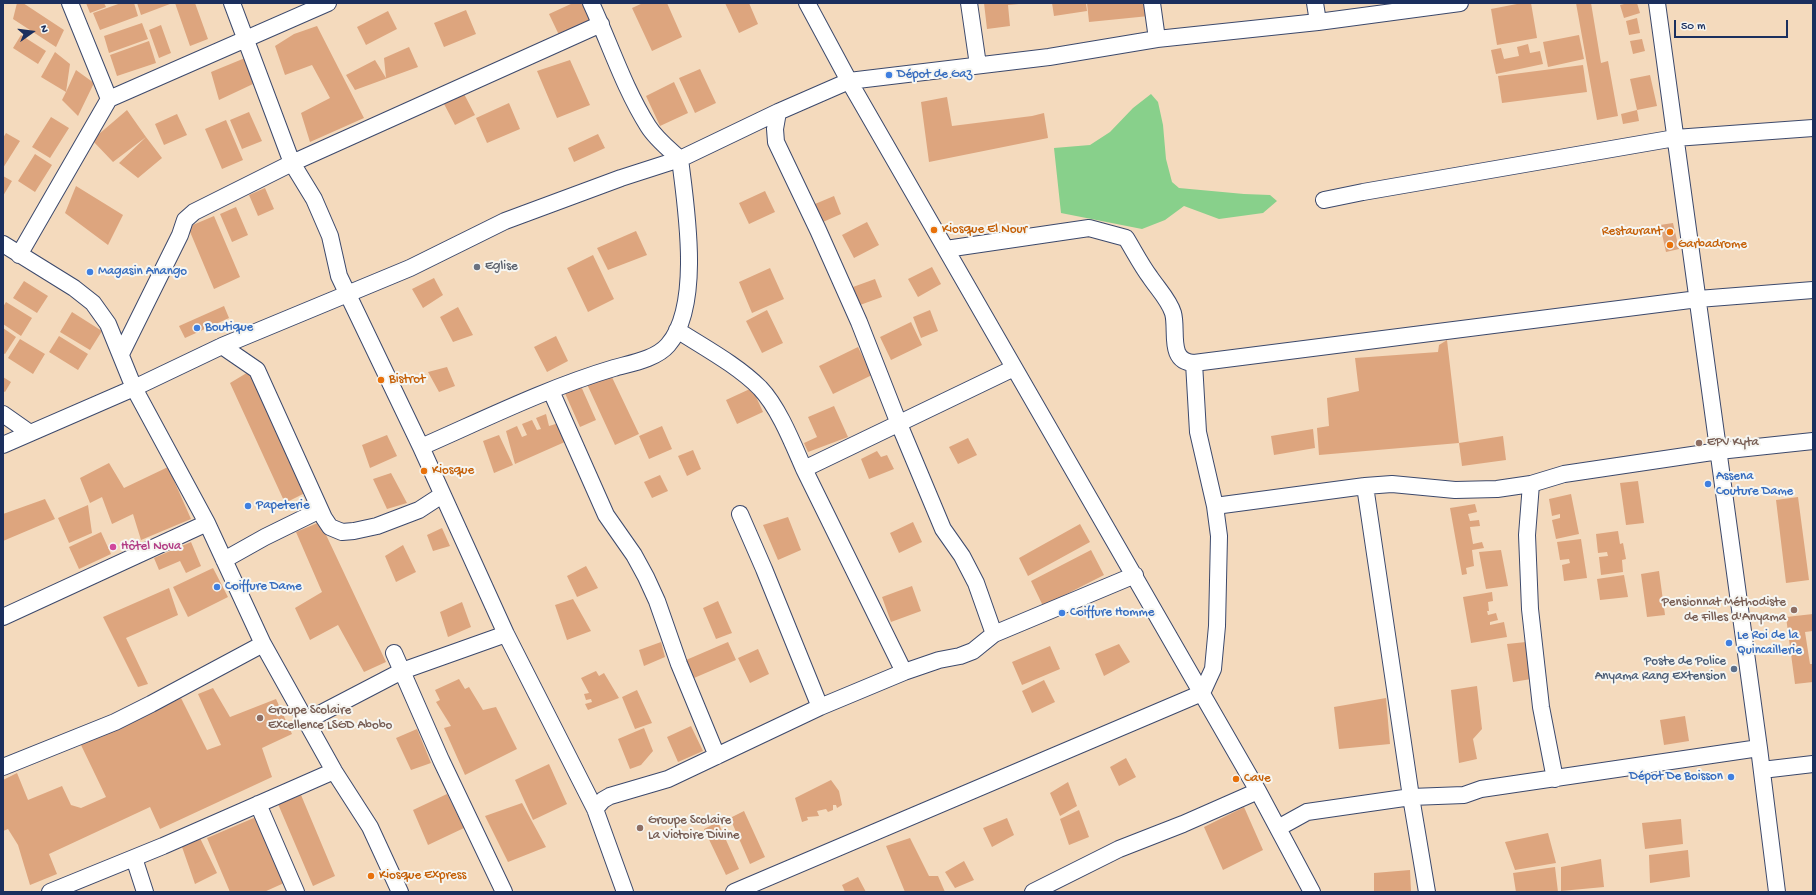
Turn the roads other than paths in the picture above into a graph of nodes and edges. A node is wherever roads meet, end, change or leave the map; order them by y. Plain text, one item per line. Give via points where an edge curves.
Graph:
1 (70, 3) edge
2 (232, 3) edge
3 (328, 3) edge
4 (591, 3) edge
5 (807, 3) edge
6 (970, 3) edge
7 (1152, 3) edge
8 (1315, 3) edge
9 (1460, 3) edge
10 (1657, 3) edge
11 (1318, 22) junction
12 (601, 24) junction
13 (246, 40) junction
14 (1157, 40) junction
15 (978, 65) junction
16 (849, 82) junction
17 (108, 99) junction
18 (778, 112) junction
19 (1813, 128) edge
20 (1675, 138) junction
21 (680, 159) junction
22 (292, 163) junction
23 (1324, 200) dead end
24 (3, 244) edge
25 (946, 249) junction
26 (19, 254) junction
27 (1813, 290) edge
28 (349, 295) junction
29 (1698, 299) junction
30 (678, 330) junction
31 (222, 346) junction
32 (121, 354) junction
33 (1194, 364) junction
34 (1014, 368) junction
35 (134, 388) junction
36 (551, 391) junction
37 (3, 414) edge
38 (899, 424) junction
39 (30, 433) junction
40 (1813, 441) edge
41 (3, 445) edge
42 (421, 447) junction
43 (1719, 451) junction
44 (804, 469) junction
45 (1531, 484) junction
46 (1365, 486) junction
47 (442, 495) junction
48 (1215, 506) junction
49 (320, 510) junction
50 (740, 514) dead end
51 (207, 523) junction
52 (224, 560) junction
53 (1135, 575) junction
54 (3, 616) edge
55 (506, 634) junction
56 (994, 634) junction
57 (263, 644) junction
58 (394, 653) dead end
59 (402, 671) junction
60 (904, 672) junction
61 (1202, 693) junction
62 (820, 707) junction
63 (306, 721) junction
64 (1759, 748) junction
65 (717, 756) junction
66 (1813, 764) edge
67 (3, 767) edge
68 (1762, 770) junction
69 (334, 771) junction
70 (1555, 779) junction
71 (1258, 791) junction
72 (1411, 797) junction
73 (258, 804) junction
74 (595, 809) junction
75 (1278, 828) junction
76 (134, 858) junction
77 (50, 892) edge
78 (145, 892) edge
79 (296, 892) edge
80 (400, 892) edge
81 (504, 892) edge
82 (625, 892) edge
83 (734, 892) edge
84 (1033, 892) edge
85 (1312, 892) edge
86 (1427, 892) edge
87 (1777, 892) edge

1 - 17 street
2 - 13 street
3 - 13 street
4 - 12 street
5 - 16 street
6 - 15 street
7 - 14 street
8 - 11 street
9 - 11 street
10 - 20 street
11 - 14 street
12 - 21 street via 649,127
12 - 22 street
13 - 17 street
13 - 22 street
14 - 15 street via 1050,57
15 - 16 street
16 - 18 street
16 - 25 street
17 - 26 street
18 - 21 street
18 - 38 street via 776,142 856,314
19 - 20 street
20 - 23 street
20 - 29 street
21 - 28 street via 505,221
21 - 30 street via 689,252 687,298
22 - 28 street via 322,216 330,236 339,276
22 - 32 street via 194,212 185,220
24 - 26 street
25 - 33 street via 1089,228 1126,238 1162,292 1173,314 1176,349 1186,363
25 - 34 street
26 - 32 street via 74,288 93,303 108,324
27 - 29 street
28 - 31 street
28 - 42 street
29 - 33 street
29 - 43 street
30 - 36 street via 668,345 653,356 584,377
30 - 44 street via 741,372 761,389 780,417
31 - 35 street
31 - 49 street via 257,370
32 - 35 street
33 - 48 street via 1198,432
34 - 38 street
34 - 53 street
35 - 39 street
35 - 51 street
36 - 42 street
36 - 65 street via 606,515 634,555 657,601 681,670
37 - 39 street
38 - 44 street
38 - 56 street via 943,529 962,556 976,583
39 - 41 street
40 - 43 street
42 - 47 street
43 - 45 street via 1564,474
43 - 64 street
44 - 60 street
45 - 46 street via 1497,489 1455,490 1392,484
45 - 70 street via 1527,536 1530,609 1541,708
46 - 48 street
46 - 72 street
47 - 49 street via 420,510 377,526 354,531 342,532 330,526
47 - 55 street
48 - 61 street via 1219,536 1217,626 1213,669
49 - 52 street
50 - 62 street
51 - 52 street
51 - 54 street
52 - 57 street
53 - 56 street
53 - 61 street
55 - 59 street
55 - 74 street
56 - 60 street via 967,653
57 - 63 street
57 - 67 street via 115,722
58 - 59 street
59 - 63 street
59 - 81 street
60 - 62 street
61 - 71 street
61 - 83 street
62 - 65 street
63 - 69 street
64 - 68 street
64 - 70 street
65 - 74 street via 668,778 610,796
66 - 68 street
68 - 87 street
69 - 73 street
69 - 80 street via 370,827
70 - 72 street via 1481,789 1464,795
71 - 75 street
71 - 84 street via 1170,830 1119,849
72 - 75 street via 1307,812
72 - 86 street
73 - 76 street
73 - 79 street
74 - 82 street
75 - 85 street
76 - 77 street
76 - 78 street

